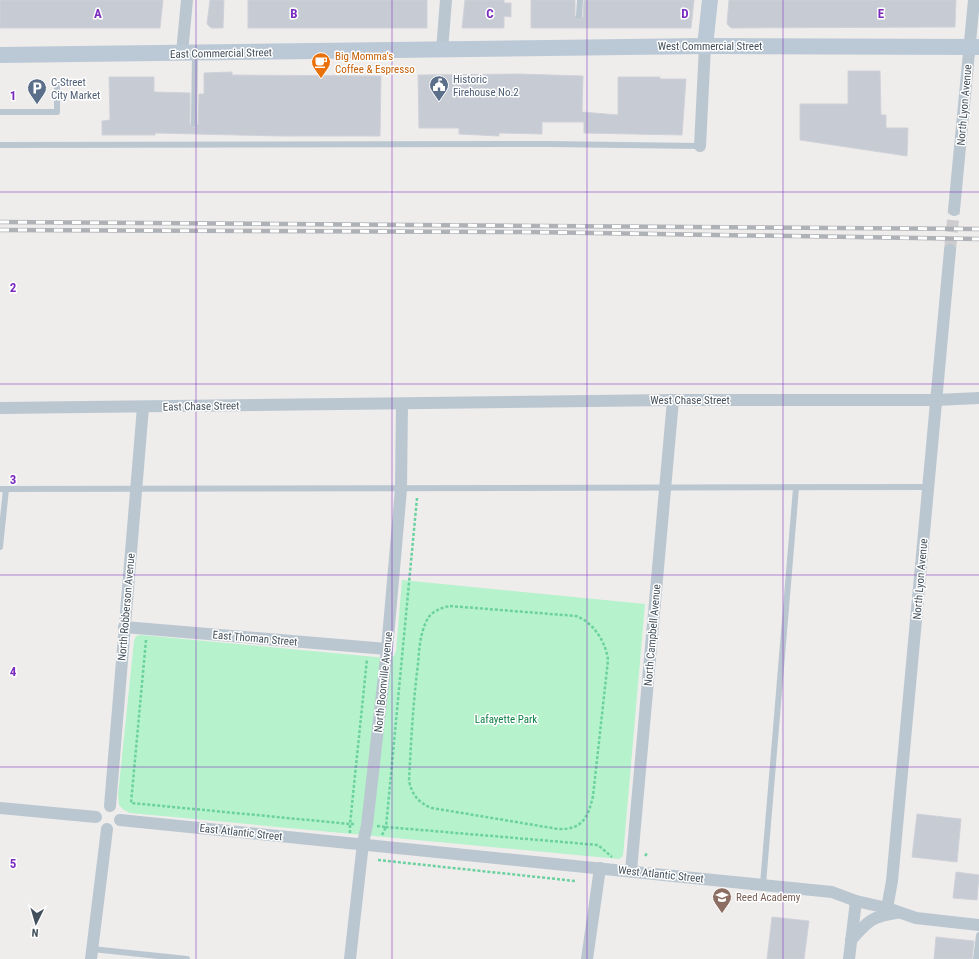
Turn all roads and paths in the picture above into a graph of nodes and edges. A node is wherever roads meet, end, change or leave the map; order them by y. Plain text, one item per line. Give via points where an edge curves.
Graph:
1 (187, 0) edge
2 (446, 0) edge
3 (580, 0) edge
4 (710, 0) edge
5 (974, 0) edge
6 (579, 16) dead end
7 (705, 46) junction
8 (974, 47) edge
9 (442, 50) junction
10 (188, 53) junction
11 (0, 55) edge
12 (57, 86) dead end
13 (0, 112) edge
14 (194, 124) dead end
15 (0, 145) edge
16 (700, 146) joint
17 (954, 210) tunnel mouth
18 (950, 250) tunnel mouth
19 (979, 398) edge
20 (673, 400) junction
21 (936, 400) junction
22 (402, 404) junction
23 (143, 407) junction
24 (0, 408) edge
25 (928, 487) junction
26 (796, 488) junction
27 (3, 489) edge
28 (136, 489) junction
29 (665, 489) junction
30 (401, 490) junction
31 (417, 498) dead end
32 (0, 547) edge
33 (124, 627) junction
34 (148, 628) junction
35 (386, 655) junction
36 (401, 663) junction
37 (593, 796) joint
38 (110, 806) junction
39 (0, 808) edge
40 (96, 818) junction
41 (120, 820) junction
42 (106, 829) junction
43 (363, 843) junction
44 (614, 859) dead end
45 (378, 860) dead end
46 (600, 868) junction
47 (631, 871) junction
48 (575, 881) dead end
49 (763, 884) junction
50 (856, 901) junction
51 (887, 908) junction
52 (901, 913) junction
53 (979, 925) edge
54 (979, 934) edge
55 (851, 940) junction
56 (91, 954) edge
57 (187, 959) edge
58 (350, 959) edge
59 (587, 959) edge
60 (848, 959) edge
61 (976, 959) edge

1 - 10 street
2 - 9 street
3 - 6 lane
4 - 7 street
5 - 8 street, North Lyon Avenue
7 - 8 street, West Commercial Street
7 - 9 street, West Commercial Street
7 - 16 street
8 - 17 street, North Lyon Avenue
9 - 10 street, East Commercial Street
10 - 11 street, East Commercial Street
10 - 14 lane
12 - 13 lane via 57,112
15 - 16 lane
18 - 21 street, North Lyon Avenue
19 - 21 street, West Chase Street
20 - 21 street, West Chase Street
20 - 22 street, West Chase Street
20 - 29 street, North Campbell Avenue
21 - 25 street, North Lyon Avenue
22 - 23 street, East Chase Street
22 - 30 street, North Boonville Avenue
23 - 24 street, East Chase Street
23 - 28 street, North Robberson Avenue
25 - 26 lane
25 - 51 street, North Lyon Avenue via 892,881
26 - 29 lane
26 - 49 lane
27 - 28 lane
27 - 32 lane
28 - 30 lane
28 - 33 street, North Robberson Avenue
29 - 30 lane
29 - 47 street, North Campbell Avenue
30 - 35 street, North Boonville Avenue
31 - 36 path
33 - 34 street, East Thoman Street
33 - 38 street, North Robberson Avenue
34 - 35 street, East Thoman Street
34 - 35 path via 131,803 350,824 367,659
35 - 36 path
35 - 43 street, North Boonville Avenue
36 - 44 path via 386,827 598,845
37 - 37 path via 586,818 579,825 567,829 422,805 412,792 409,781 415,687 422,634 426,621 432,614 442,608 464,606 576,616 593,626 607,651 608,660
38 - 40 street via 101,809
38 - 41 street via 117,810
39 - 40 street
40 - 42 street via 98,824
41 - 42 street via 116,826
41 - 43 street, East Atlantic Street
42 - 56 street
43 - 46 street, West Atlantic Street
43 - 58 street, North Boonville Avenue
45 - 48 path
46 - 47 street, West Atlantic Street
46 - 59 street
47 - 49 street, West Atlantic Street
49 - 50 street, West Atlantic Street via 832,892
50 - 51 street, West Atlantic Street
50 - 55 street
51 - 52 street, West Atlantic Street
52 - 53 street, West Atlantic Street via 916,918
52 - 55 street via 880,915 867,923
54 - 61 lane
55 - 60 street
56 - 57 lane

